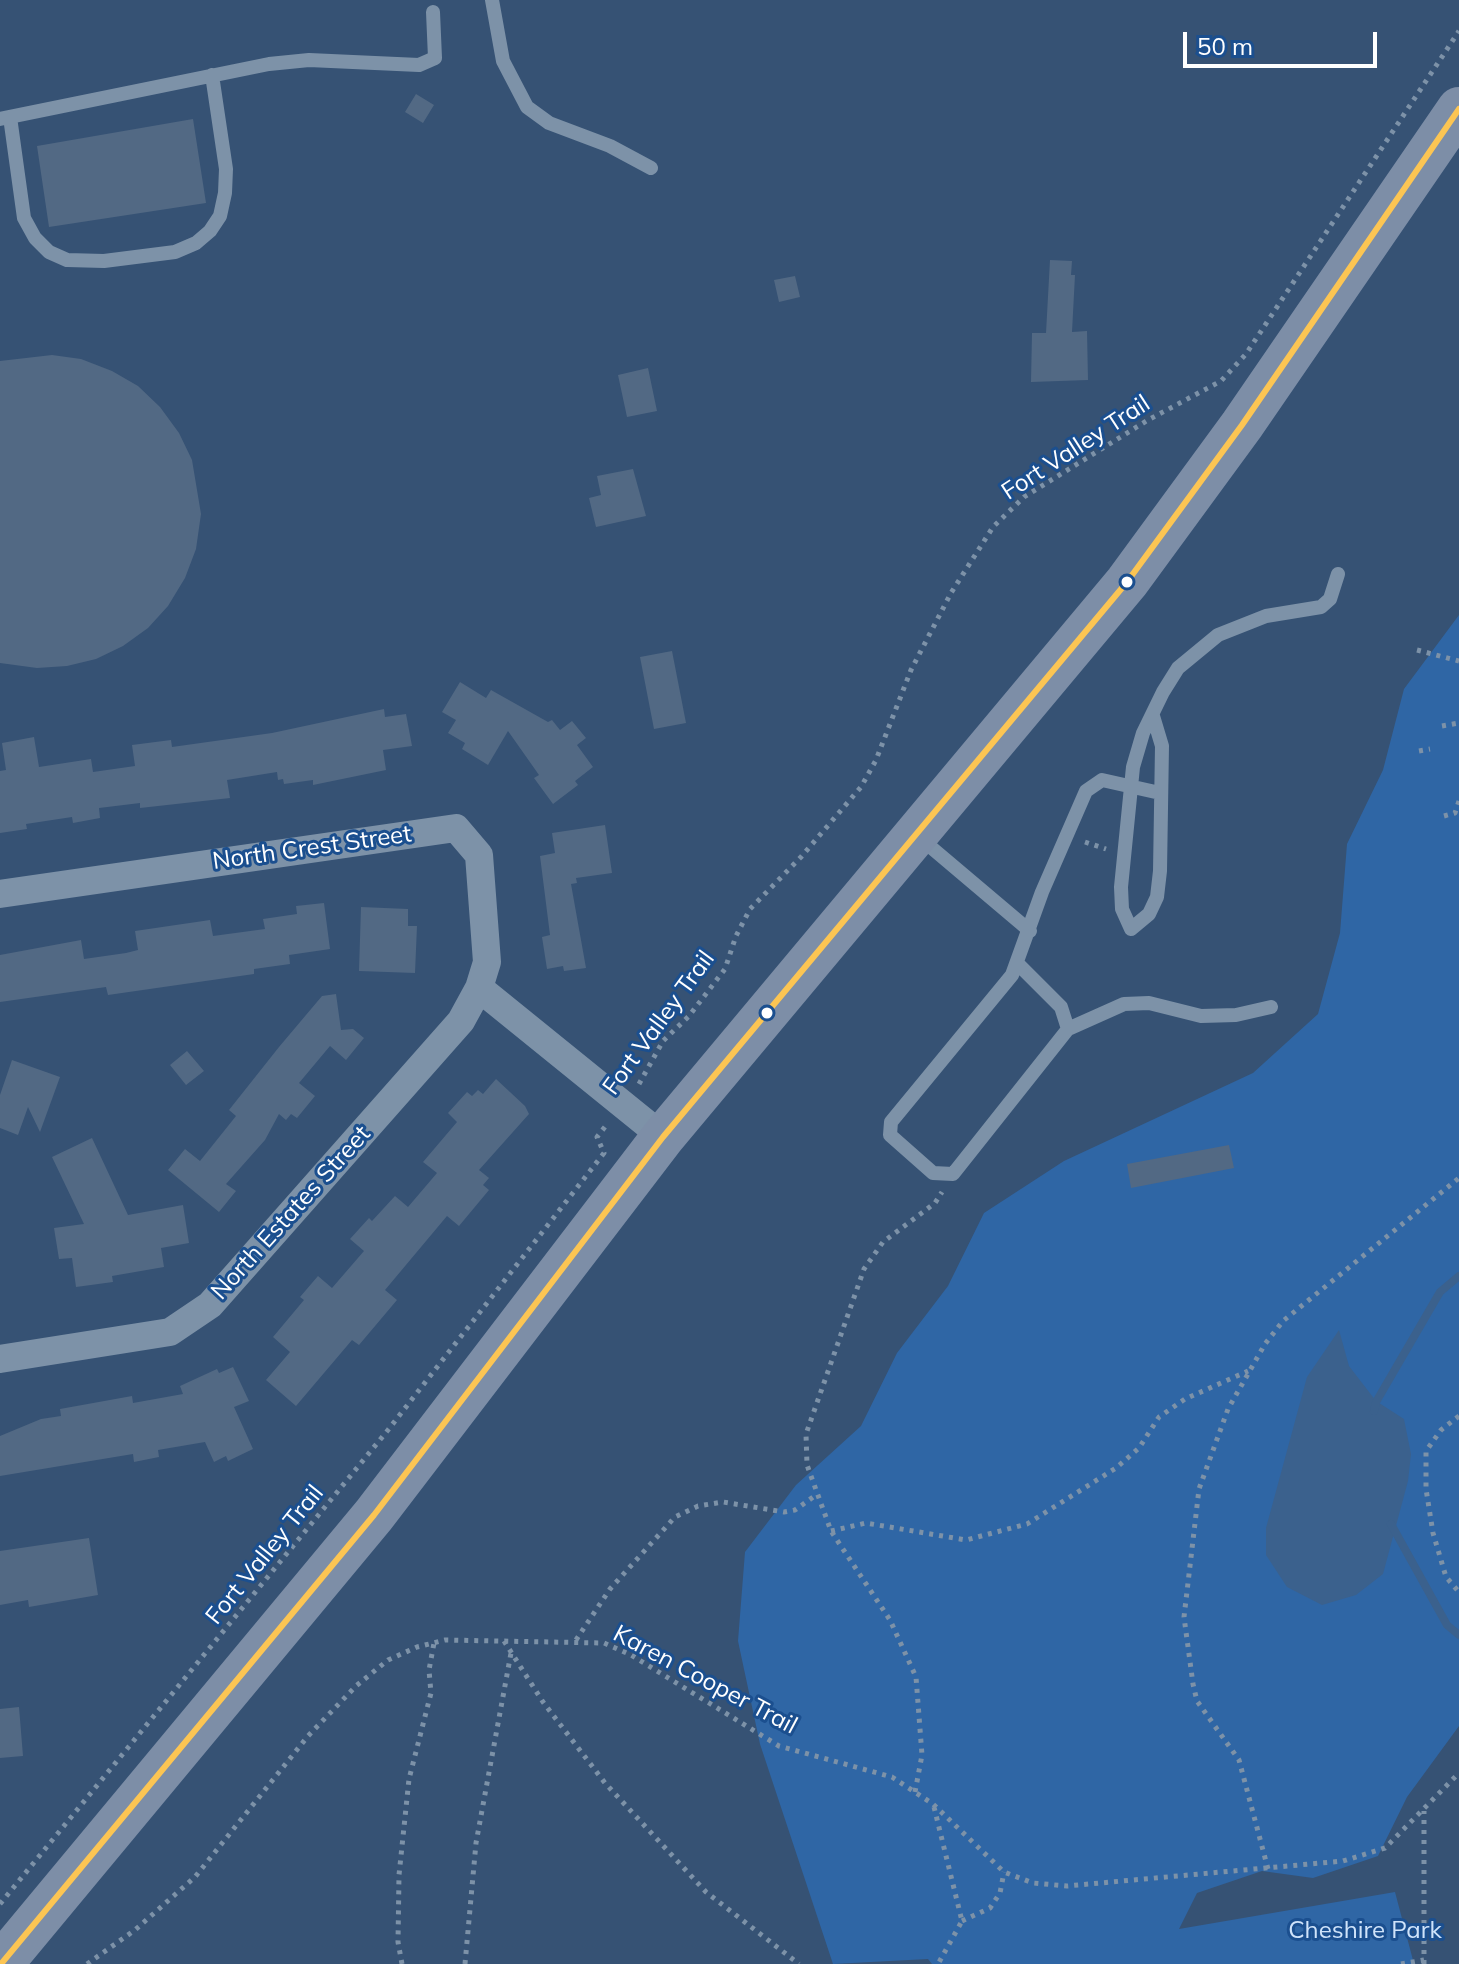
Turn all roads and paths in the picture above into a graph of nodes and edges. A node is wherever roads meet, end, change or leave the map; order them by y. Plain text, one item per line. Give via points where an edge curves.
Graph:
1 (492, 0) edge
2 (433, 12) dead end
3 (1459, 31) edge
4 (212, 75) junction
5 (1459, 109) edge
6 (5, 118) edge
7 (651, 168) dead end
8 (1338, 574) dead end
9 (1417, 650) dead end
10 (1459, 661) edge
11 (1153, 716) junction
12 (1459, 723) edge
13 (1442, 726) dead end
14 (1430, 749) dead end
15 (1419, 751) dead end
16 (1131, 786) junction
17 (1160, 793) junction
18 (1459, 801) edge
19 (1444, 816) dead end
20 (914, 833) junction
21 (1081, 840) dead end
22 (1107, 849) dead end
23 (0, 894) edge
24 (1030, 931) junction
25 (1017, 963) junction
26 (479, 988) junction
27 (1271, 1007) dead end
28 (1068, 1029) junction
29 (623, 1105) junction
30 (663, 1137) junction
31 (953, 1174) junction
32 (1459, 1178) edge
33 (0, 1359) edge
34 (1249, 1371) junction
35 (1459, 1416) edge
36 (816, 1495) junction
37 (831, 1531) junction
38 (1459, 1592) edge
39 (503, 1640) junction
40 (576, 1640) junction
41 (434, 1643) junction
42 (511, 1652) junction
43 (1459, 1773) edge
44 (915, 1792) junction
45 (933, 1804) junction
46 (1424, 1811) junction
47 (1268, 1869) junction
48 (1004, 1872) junction
49 (0, 1904) edge
50 (962, 1921) junction
51 (1424, 1962) edge
52 (1, 1964) edge
53 (87, 1964) edge
54 (402, 1964) edge
55 (465, 1964) edge
56 (799, 1964) edge
57 (938, 1964) edge
58 (1401, 1964) edge

1 - 7 lane via 503,61 527,107 549,123
2 - 4 lane via 437,47 431,62 309,60
3 - 29 path, Fort Valley Trail via 1246,354 1221,381 1024,497 993,527 911,670 861,787 750,909 725,969 663,1041
4 - 6 lane
4 - 6 lane via 225,193 210,231 175,252 104,261 67,260 49,252 24,218
5 - 20 main road via 1144,561
8 - 11 lane via 1330,599 1321,607 1253,621 1218,635 1191,655 1163,692
9 - 10 path
11 - 16 lane via 1143,733
11 - 17 lane via 1162,746
12 - 13 path
14 - 15 path
16 - 17 lane
16 - 17 lane via 1121,887 1122,909 1131,929 1149,914 1157,897
16 - 24 lane via 1102,780 1086,791
18 - 19 path via 1455,813
20 - 24 lane
20 - 30 main road
21 - 22 path
23 - 26 street, North Crest Street via 456,828 479,855 487,962
24 - 25 lane
25 - 28 lane via 1061,1007
25 - 31 lane via 891,1122 890,1135 933,1173
26 - 29 street
26 - 33 street, North Estates Street via 461,1021 210,1305 170,1332
27 - 28 lane via 1201,1016 1149,1003 1124,1004
28 - 31 lane
29 - 30 street
29 - 49 path, Fort Valley Trail via 597,1137 604,1153 388,1430
30 - 52 main road via 374,1515
31 - 36 path via 935,1203 883,1242 864,1269 806,1434 807,1465
32 - 34 path via 1283,1321
34 - 37 path via 1185,1399 1159,1417 1139,1448 1116,1468 1027,1524 966,1540 866,1523
34 - 47 path via 1228,1409 1199,1489 1184,1617 1197,1701 1239,1760
35 - 38 path via 1426,1451 1433,1533 1446,1577
36 - 37 path
36 - 40 path via 784,1512 723,1502 675,1517 610,1589
37 - 44 path via 890,1620 916,1677 922,1755
39 - 40 path, Karen Cooper Trail
39 - 41 path, Karen Cooper Trail
39 - 42 path
40 - 44 path, Karen Cooper Trail via 604,1643 631,1655 779,1746 859,1765
41 - 53 path, Karen Cooper Trail via 388,1660 356,1686 308,1736 195,1877
41 - 54 path via 431,1693 409,1779 399,1875
42 - 55 path via 476,1843
42 - 56 path via 605,1783 706,1892
43 - 46 path, Karen Cooper Trail
44 - 45 path, Karen Cooper Trail
45 - 48 path, Karen Cooper Trail
45 - 50 path
46 - 47 path, Karen Cooper Trail via 1385,1848 1343,1861
46 - 51 path
47 - 48 path, Karen Cooper Trail via 1067,1886 1033,1883
48 - 50 path via 990,1908
50 - 57 path
51 - 58 path

